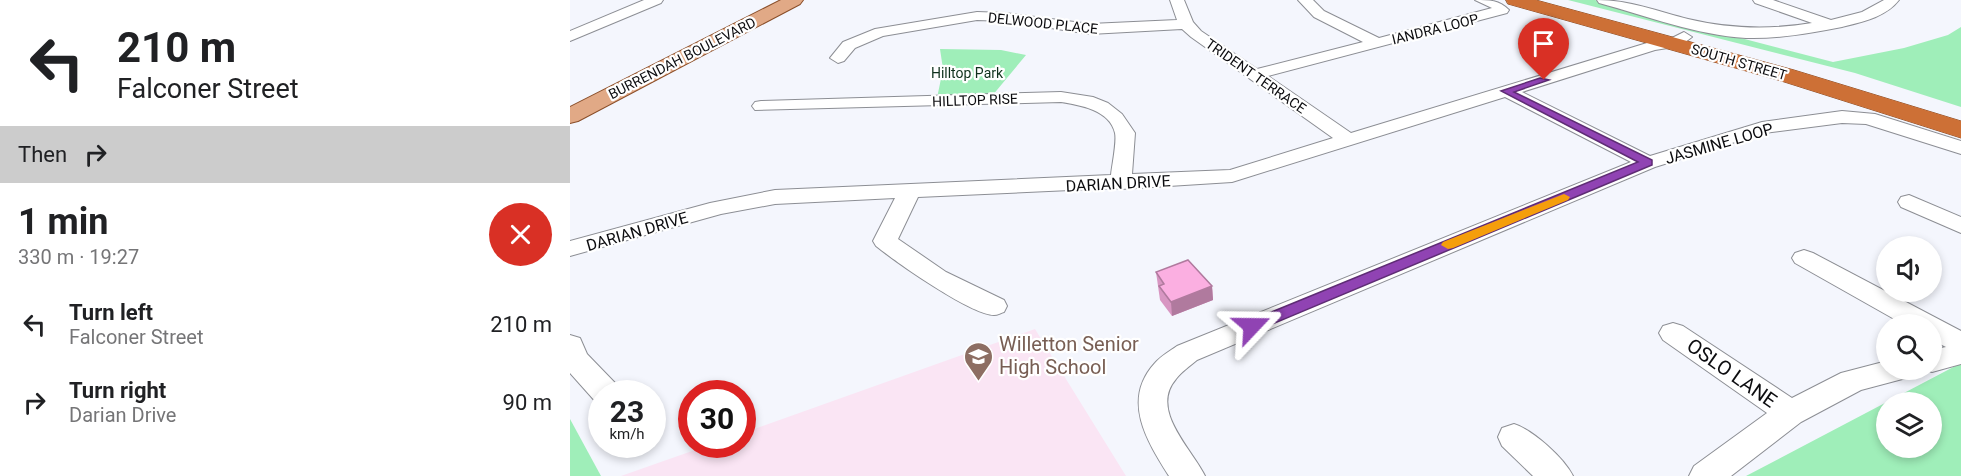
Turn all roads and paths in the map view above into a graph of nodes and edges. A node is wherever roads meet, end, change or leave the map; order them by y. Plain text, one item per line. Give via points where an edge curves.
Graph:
1 (656, 0) edge
2 (780, 0) edge
3 (794, 0) edge
4 (1177, 0) edge
5 (1305, 0) edge
6 (1482, 0) edge
7 (1515, 0) edge
8 (1549, 0) edge
9 (1604, 0) edge
10 (1760, 0) edge
11 (1892, 0) edge
12 (1186, 24) junction
13 (1830, 24) junction
14 (570, 36) edge
15 (1668, 40) junction
16 (1378, 43) junction
17 (838, 58) dead end
18 (1254, 75) junction
19 (1506, 91) junction
20 (761, 106) dead end
21 (570, 108) edge
22 (570, 116) edge
23 (1961, 118) edge
24 (1961, 130) edge
25 (1350, 141) junction
26 (1961, 148) edge
27 (1648, 163) junction
28 (1121, 183) junction
29 (909, 192) junction
30 (1910, 202) dead end
31 (1961, 226) edge
32 (570, 249) edge
33 (1804, 258) dead end
34 (994, 306) dead end
35 (1907, 314) edge
36 (1673, 333) dead end
37 (1942, 333) edge
38 (1961, 343) edge
39 (570, 345) edge
40 (1961, 354) edge
41 (1942, 359) edge
42 (1876, 375) edge
43 (594, 380) edge
44 (1790, 414) junction
45 (1514, 437) dead end
46 (1188, 476) edge
47 (1556, 476) edge
48 (1706, 476) edge

1 - 14 street
2 - 21 main road, BURRENDAH BOULEVARD
3 - 22 main road, BURRENDAH BOULEVARD
4 - 12 street, TRIDENT TERRACE
5 - 16 street, IANDRA LOOP via 1319,14
6 - 16 street, IANDRA LOOP via 1502,10
7 - 15 highway, SOUTH STREET
8 - 15 highway, SOUTH STREET
9 - 13 street via 1734,32
10 - 13 street
11 - 13 street via 1870,14
12 - 17 street, DELWOOD PLACE via 1090,29 977,16 871,35 849,45
12 - 18 street, TRIDENT TERRACE
15 - 19 street, DARIAN DRIVE
15 - 23 highway, SOUTH STREET via 1820,74
15 - 24 highway, SOUTH STREET
16 - 18 street, IANDRA LOOP
18 - 25 street, TRIDENT TERRACE
19 - 25 street, DARIAN DRIVE
19 - 27 street
20 - 28 street, HILLTOP RISE via 1061,97 1087,101 1102,107 1125,133
25 - 28 street, DARIAN DRIVE via 1232,176
26 - 27 street, JASMINE LOOP via 1890,123 1842,117 1762,128
27 - 46 street, JASMINE LOOP via 1187,353 1164,373 1154,391 1152,413
28 - 29 street, DARIAN DRIVE
29 - 32 street, DARIAN DRIVE via 746,201
29 - 34 street via 885,241 907,259
30 - 31 street
33 - 35 street
36 - 44 street, OSLO LANE
37 - 38 street
39 - 43 street via 574,358
40 - 41 street
42 - 44 street via 1852,381
44 - 48 street
45 - 47 street

